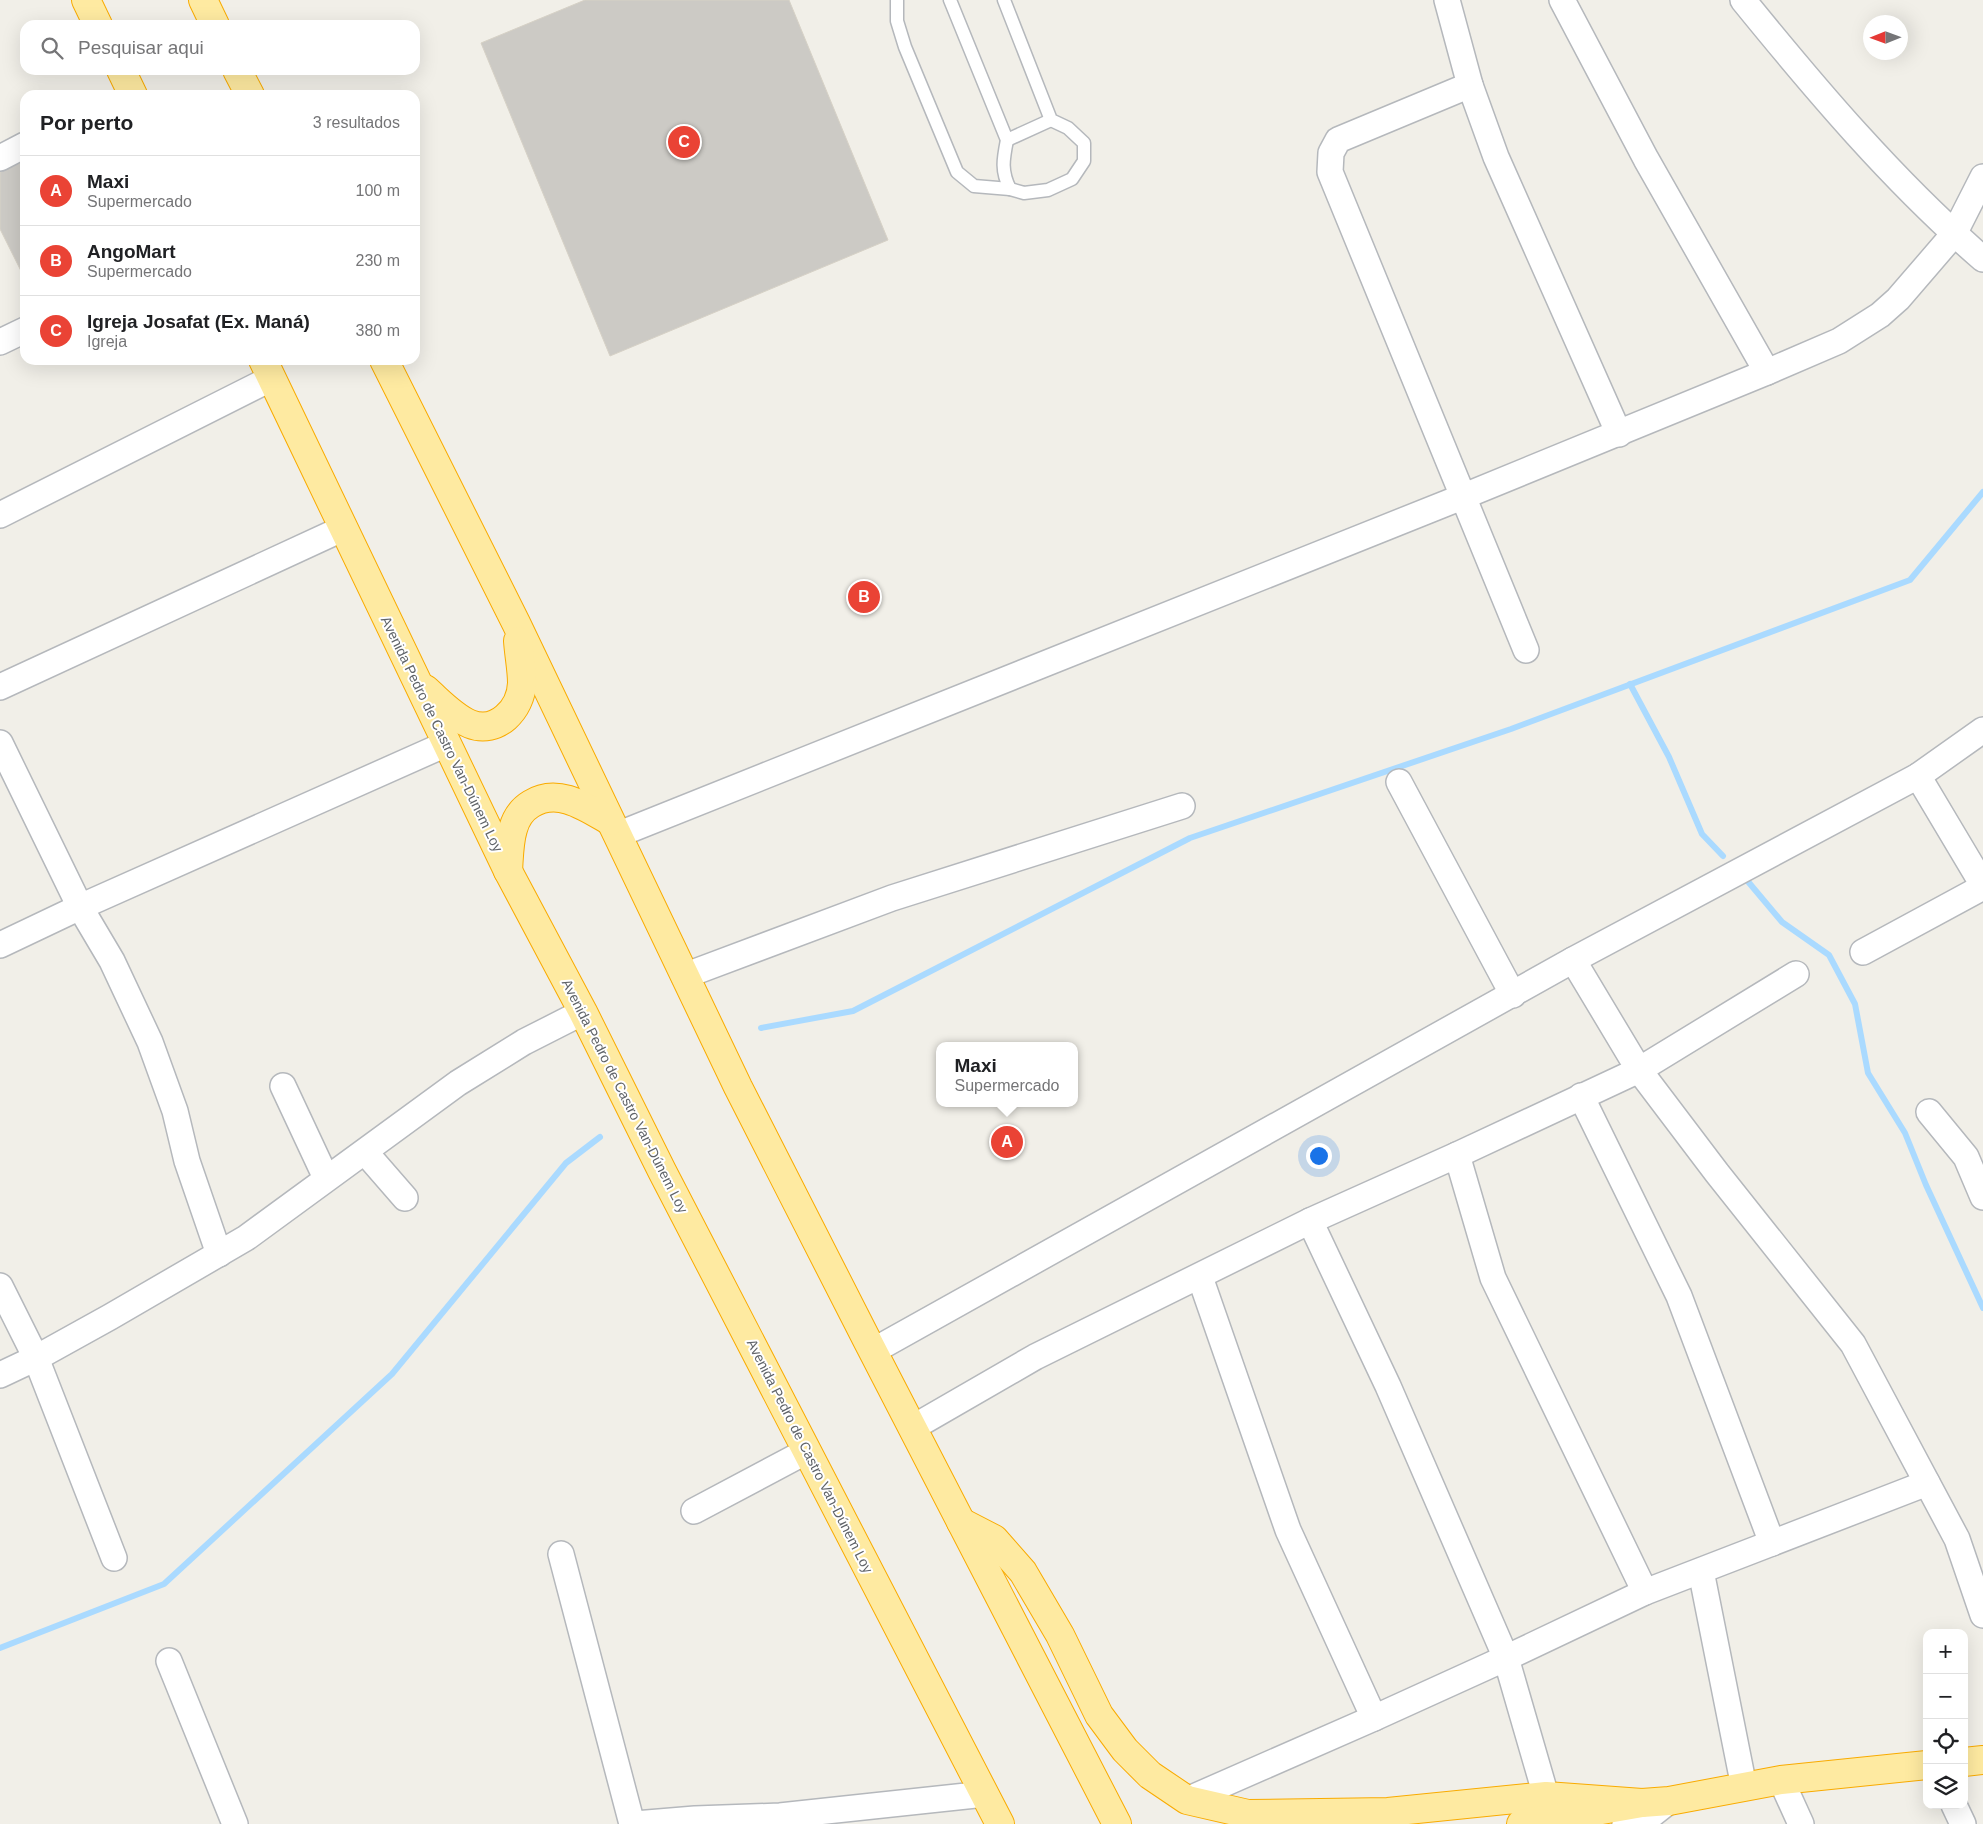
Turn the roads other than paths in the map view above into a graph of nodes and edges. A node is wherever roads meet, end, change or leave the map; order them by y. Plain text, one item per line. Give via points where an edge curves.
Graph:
1 (86, 0) edge
2 (897, 0) edge
3 (950, 0) edge
4 (1004, 0) edge
5 (1447, 0) edge
6 (1562, 0) edge
7 (1743, 0) edge
8 (96, 20) edge
9 (240, 75) edge
10 (1470, 85) junction
11 (247, 90) edge
12 (1050, 120) junction
13 (1007, 140) junction
14 (20, 148) edge
15 (0, 158) edge
16 (1983, 177) edge
17 (1010, 189) junction
18 (1954, 234) junction
19 (1983, 259) edge
20 (20, 332) edge
21 (0, 342) edge
22 (387, 365) edge
23 (268, 369) edge
24 (1768, 372) junction
25 (1619, 434) junction
26 (1462, 497) junction
27 (0, 515) edge
28 (344, 528) junction
29 (516, 623) junction
30 (1526, 650) dead end
31 (417, 681) junction
32 (0, 687) edge
33 (1983, 730) edge
34 (0, 743) edge
35 (446, 744) junction
36 (1918, 776) junction
37 (1399, 782) dead end
38 (1182, 806) dead end
39 (613, 828) junction
40 (508, 871) junction
41 (1983, 886) edge
42 (80, 907) junction
43 (0, 945) edge
44 (1863, 952) dead end
45 (1573, 960) junction
46 (1796, 974) dead end
47 (684, 976) junction
48 (1513, 995) junction
49 (583, 1012) junction
50 (1638, 1070) junction
51 (283, 1086) dead end
52 (1581, 1096) junction
53 (1929, 1112) dead end
54 (365, 1152) junction
55 (1457, 1155) junction
56 (326, 1178) junction
57 (1983, 1197) edge
58 (405, 1198) dead end
59 (1310, 1221) junction
60 (219, 1254) junction
61 (1200, 1277) junction
62 (0, 1286) edge
63 (873, 1351) junction
64 (36, 1358) junction
65 (0, 1375) edge
66 (912, 1428) junction
67 (807, 1451) junction
68 (1927, 1483) junction
69 (694, 1511) dead end
70 (961, 1522) junction
71 (1772, 1543) junction
72 (561, 1554) dead end
73 (114, 1558) dead end
74 (1701, 1571) junction
75 (1644, 1592) junction
76 (1983, 1615) edge
77 (1506, 1658) junction
78 (169, 1661) dead end
79 (1374, 1718) junction
80 (1983, 1760) edge
81 (1968, 1762) edge
82 (1923, 1765) edge
83 (1781, 1780) junction
84 (1744, 1787) junction
85 (985, 1794) junction
86 (1546, 1796) junction
87 (1187, 1800) junction
88 (1956, 1809) edge
89 (1654, 1811) edge
90 (782, 1820) edge
91 (696, 1822) edge
92 (235, 1824) edge
93 (634, 1824) edge
94 (1000, 1824) edge
95 (1117, 1824) edge
96 (1521, 1824) edge
97 (1625, 1824) edge
98 (1801, 1824) edge
99 (1963, 1824) edge

1 - 8 highway
2 - 17 lane via 897,21 905,47 957,172 974,186
3 - 13 lane
4 - 12 lane
5 - 10 street
6 - 24 street via 1646,159
7 - 18 street via 1875,156
9 - 11 highway
10 - 25 street via 1496,157
10 - 26 street via 1338,140 1331,153 1330,172
12 - 13 lane
12 - 17 lane via 1068,128 1084,143 1084,161 1072,179 1048,190 1024,193
13 - 17 lane via 1004,176
14 - 15 street
16 - 18 street
18 - 19 street
18 - 24 street via 1880,315 1839,341
20 - 21 street
22 - 29 highway
23 - 27 street
23 - 28 highway, Avenida Pedro de Castro Van-Dúnem Loy
24 - 25 street
25 - 26 street
26 - 30 street
26 - 39 street
28 - 31 highway, Avenida Pedro de Castro Van-Dúnem Loy
28 - 32 street
29 - 31 highway via 522,684 512,711 504,720 492,726 471,725
29 - 39 highway
31 - 35 highway, Avenida Pedro de Castro Van-Dúnem Loy
33 - 36 street
34 - 42 street
35 - 40 highway, Avenida Pedro de Castro Van-Dúnem Loy
35 - 42 street
36 - 41 street
36 - 45 street
37 - 48 street
38 - 47 street via 892,898
39 - 40 highway via 568,799 539,799 518,816
39 - 47 highway
40 - 49 highway, Avenida Pedro de Castro Van-Dúnem Loy
41 - 44 street
42 - 43 street
42 - 60 street via 112,961 150,1042
45 - 48 street
45 - 50 street
46 - 50 street
47 - 63 highway
48 - 63 street
49 - 54 street via 524,1042 458,1083
49 - 67 highway, Avenida Pedro de Castro Van-Dúnem Loy
50 - 52 street
50 - 68 street via 1853,1344
51 - 56 street
52 - 55 street
52 - 71 street via 1679,1296
53 - 57 street via 1966,1157
54 - 56 street
54 - 58 street
55 - 59 street
55 - 75 street via 1493,1278
56 - 60 street via 246,1238
59 - 61 street
59 - 77 street via 1388,1386
60 - 64 street
61 - 66 street via 1036,1357
61 - 79 street via 1288,1530
62 - 64 street
63 - 66 highway
64 - 65 street
64 - 73 street
66 - 70 highway
67 - 69 street
67 - 85 highway, Avenida Pedro de Castro Van-Dúnem Loy
68 - 71 street
68 - 76 street via 1957,1539
70 - 87 highway via 994,1539 1023,1572 1060,1635 1100,1715 1125,1750 1150,1775
70 - 95 highway
71 - 74 street
72 - 93 street
74 - 75 street
74 - 84 street
75 - 77 street
77 - 79 street
77 - 86 street
78 - 92 street
79 - 87 street
80 - 81 highway
82 - 83 highway
83 - 84 highway
83 - 98 street
84 - 89 highway
85 - 90 street
85 - 94 highway, Avenida Pedro de Castro Van-Dúnem Loy
86 - 87 highway via 1388,1812 1248,1814
86 - 89 highway
88 - 99 street
89 - 96 highway
89 - 97 street
90 - 91 street
91 - 93 street

